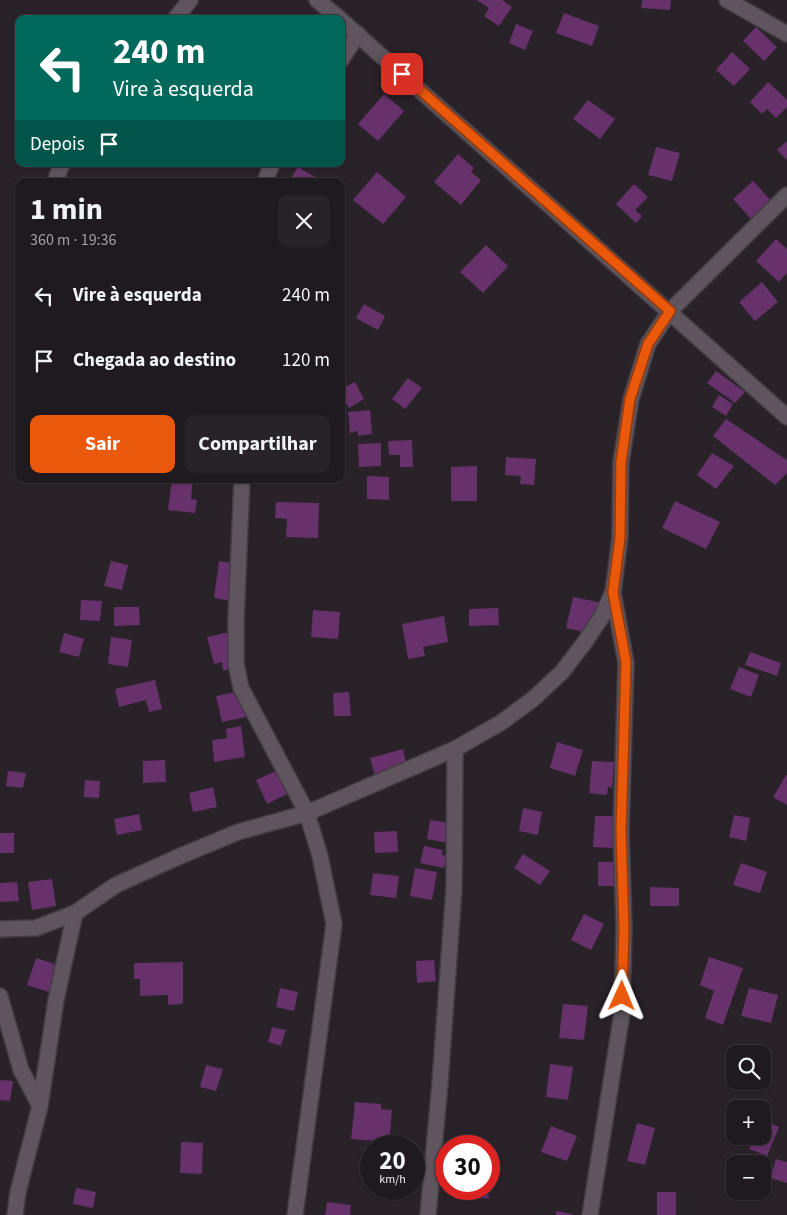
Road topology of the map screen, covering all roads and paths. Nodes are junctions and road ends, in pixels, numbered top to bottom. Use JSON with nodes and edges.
{"nodes":[{"id":1,"x":190,"y":0,"type":"edge"},
{"id":2,"x":317,"y":0,"type":"edge"},
{"id":3,"x":727,"y":0,"type":"edge"},
{"id":4,"x":337,"y":12,"type":"edge"},
{"id":5,"x":178,"y":15,"type":"edge"},
{"id":6,"x":345,"y":20,"type":"edge"},
{"id":7,"x":358,"y":34,"type":"junction"},
{"id":8,"x":787,"y":34,"type":"edge"},
{"id":9,"x":345,"y":54,"type":"edge"},
{"id":10,"x":787,"y":195,"type":"edge"},
{"id":11,"x":670,"y":311,"type":"junction"},
{"id":12,"x":787,"y":417,"type":"edge"},
{"id":13,"x":242,"y":483,"type":"edge"},
{"id":14,"x":613,"y":592,"type":"junction"},
{"id":15,"x":455,"y":749,"type":"junction"},
{"id":16,"x":307,"y":813,"type":"junction"},
{"id":17,"x":75,"y":913,"type":"junction"},
{"id":18,"x":0,"y":929,"type":"edge"},
{"id":19,"x":0,"y":996,"type":"edge"},
{"id":20,"x":40,"y":1106,"type":"junction"},
{"id":21,"x":15,"y":1215,"type":"edge"},
{"id":22,"x":295,"y":1215,"type":"edge"},
{"id":23,"x":428,"y":1215,"type":"edge"},
{"id":24,"x":590,"y":1215,"type":"edge"}],
"edges":[{"from":1,"to":5,"type":"street"},
{"from":2,"to":4,"type":"street"},
{"from":3,"to":8,"type":"street"},
{"from":6,"to":7,"type":"street"},
{"from":7,"to":9,"type":"street"},
{"from":7,"to":11,"type":"street"},
{"from":10,"to":11,"type":"street"},
{"from":11,"to":12,"type":"street"},
{"from":11,"to":14,"type":"street"},
{"from":13,"to":16,"type":"street"},
{"from":14,"to":15,"type":"street"},
{"from":14,"to":24,"type":"street"},
{"from":15,"to":16,"type":"street"},
{"from":15,"to":23,"type":"street"},
{"from":16,"to":17,"type":"street"},
{"from":16,"to":22,"type":"street"},
{"from":17,"to":18,"type":"street"},
{"from":17,"to":20,"type":"street"},
{"from":19,"to":20,"type":"street"},
{"from":20,"to":21,"type":"street"}]}
